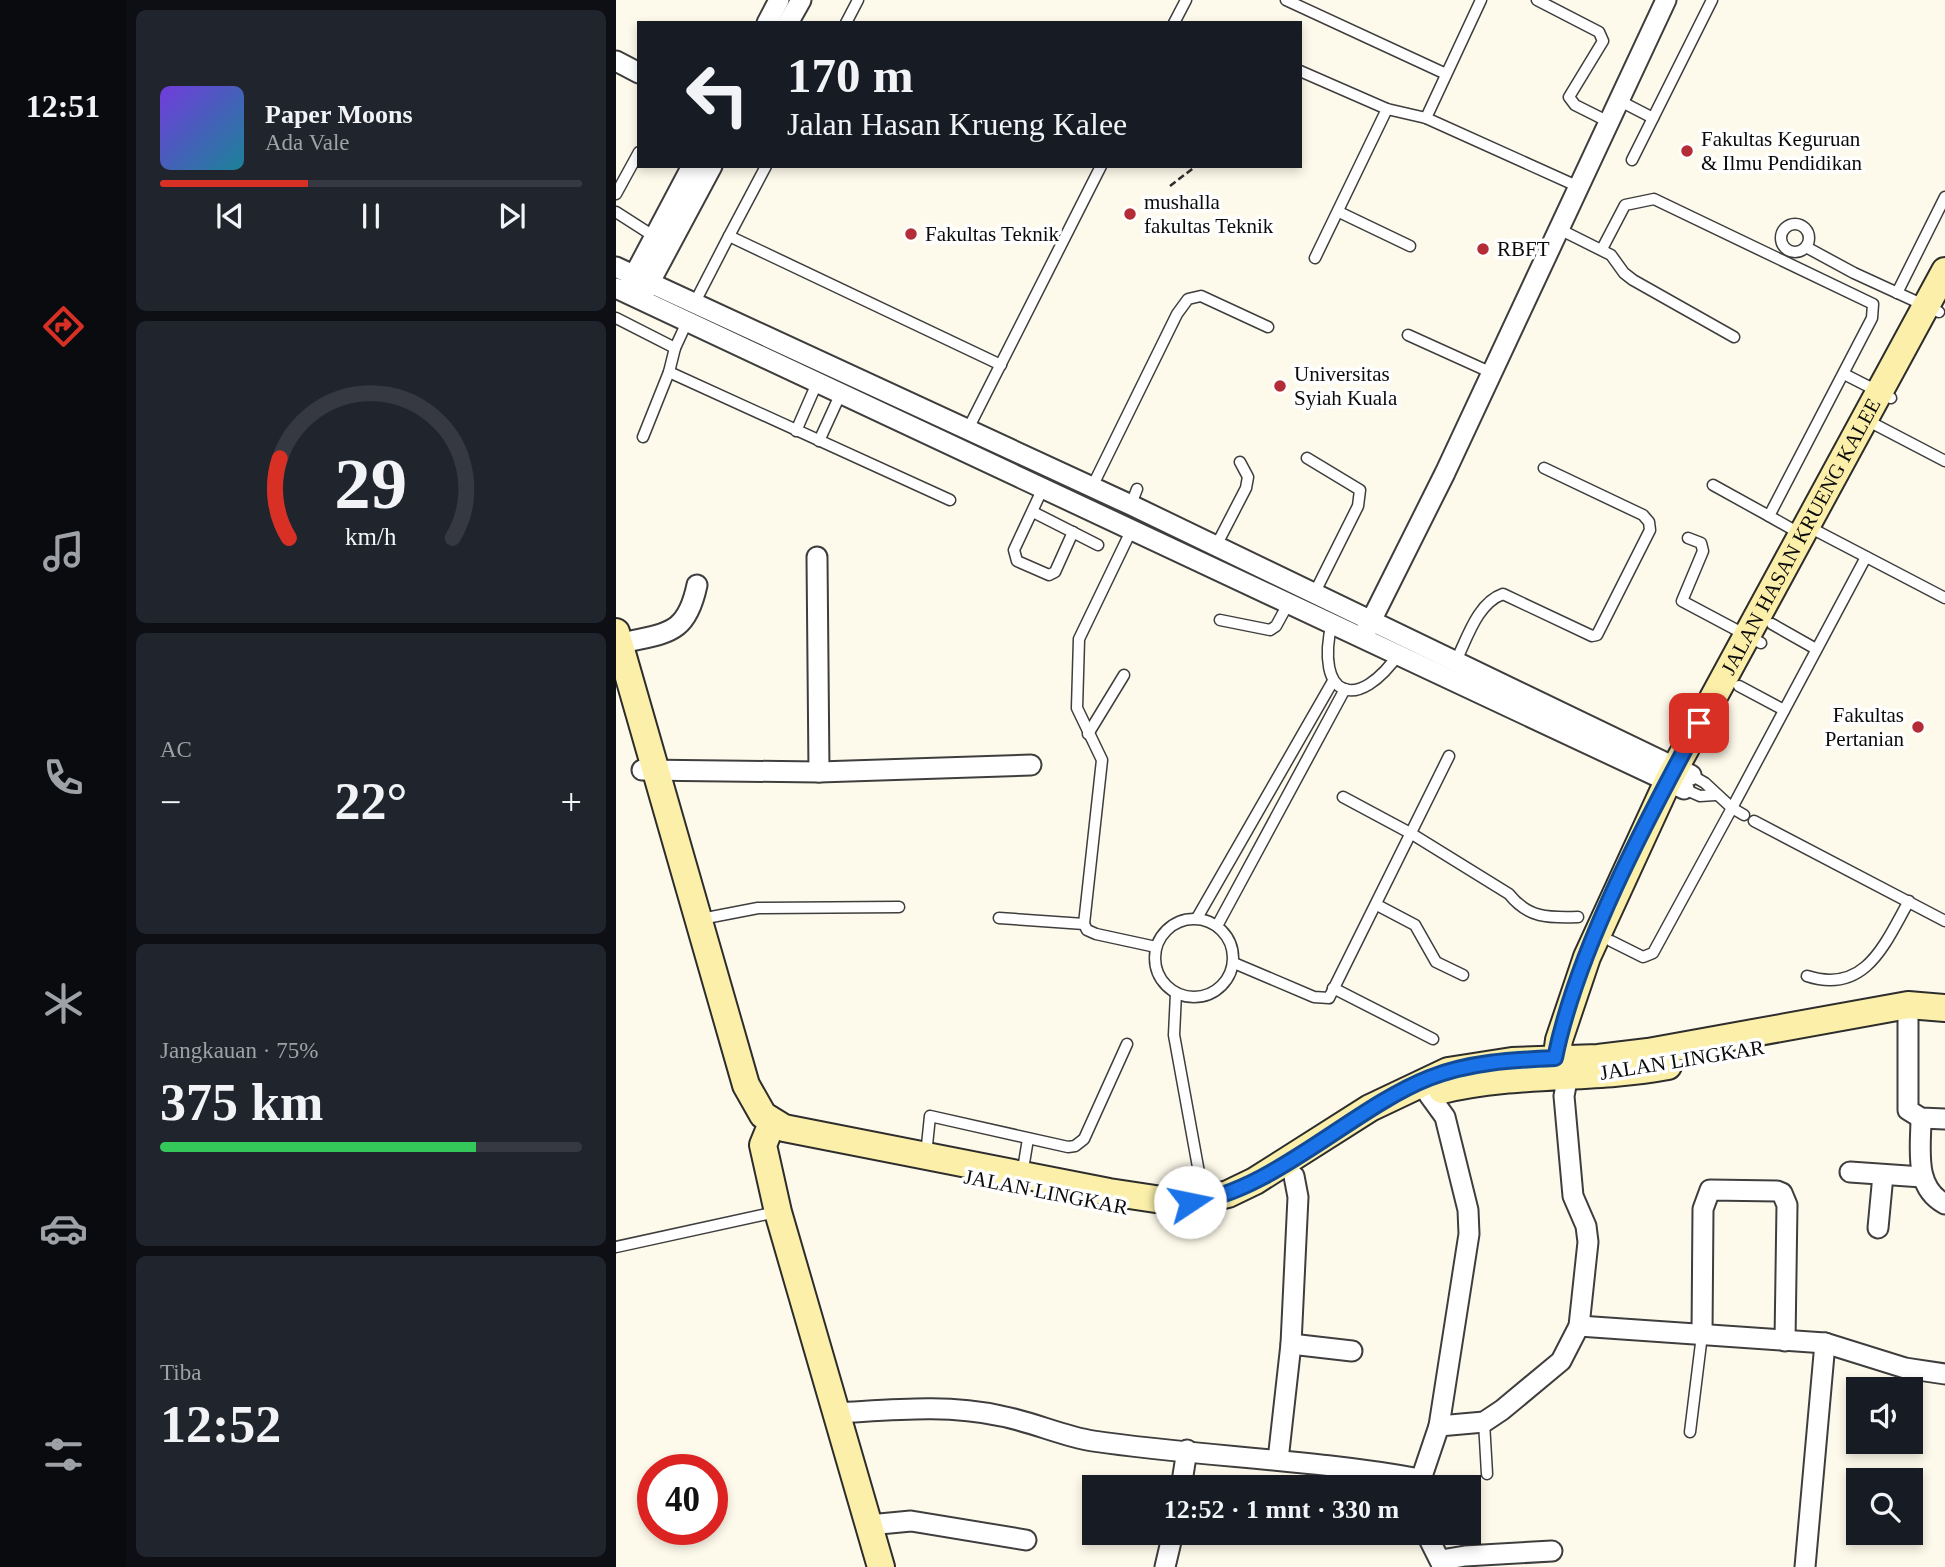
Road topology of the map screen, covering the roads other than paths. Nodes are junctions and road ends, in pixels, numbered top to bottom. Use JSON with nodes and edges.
{"nodes":[{"id":1,"x":779,"y":0,"type":"edge"},
{"id":2,"x":801,"y":0,"type":"edge"},
{"id":3,"x":858,"y":0,"type":"edge"},
{"id":4,"x":1186,"y":0,"type":"edge"},
{"id":5,"x":1286,"y":0,"type":"edge"},
{"id":6,"x":1480,"y":0,"type":"edge"},
{"id":7,"x":1537,"y":0,"type":"edge"},
{"id":8,"x":1666,"y":0,"type":"edge"},
{"id":9,"x":1712,"y":0,"type":"edge"},
{"id":10,"x":768,"y":21,"type":"edge"},
{"id":11,"x":790,"y":21,"type":"edge"},
{"id":12,"x":847,"y":21,"type":"edge"},
{"id":13,"x":1175,"y":21,"type":"edge"},
{"id":14,"x":616,"y":61,"type":"edge"},
{"id":15,"x":637,"y":72,"type":"edge"},
{"id":16,"x":1302,"y":72,"type":"edge"},
{"id":17,"x":1446,"y":74,"type":"junction"},
{"id":18,"x":1620,"y":100,"type":"junction"},
{"id":19,"x":1387,"y":109,"type":"junction"},
{"id":20,"x":1426,"y":118,"type":"junction"},
{"id":21,"x":1653,"y":118,"type":"junction"},
{"id":22,"x":1609,"y":122,"type":"junction"},
{"id":23,"x":637,"y":156,"type":"edge"},
{"id":24,"x":1632,"y":160,"type":"dead end"},
{"id":25,"x":691,"y":168,"type":"edge"},
{"id":26,"x":711,"y":168,"type":"edge"},
{"id":27,"x":765,"y":168,"type":"edge"},
{"id":28,"x":1100,"y":168,"type":"edge"},
{"id":29,"x":1579,"y":187,"type":"junction"},
{"id":30,"x":616,"y":194,"type":"edge"},
{"id":31,"x":1945,"y":197,"type":"edge"},
{"id":32,"x":616,"y":212,"type":"edge"},
{"id":33,"x":1339,"y":212,"type":"junction"},
{"id":34,"x":1559,"y":229,"type":"junction"},
{"id":35,"x":729,"y":236,"type":"junction"},
{"id":36,"x":655,"y":237,"type":"junction"},
{"id":37,"x":1410,"y":246,"type":"dead end"},
{"id":38,"x":1806,"y":247,"type":"dead end"},
{"id":39,"x":1602,"y":249,"type":"junction"},
{"id":40,"x":1315,"y":258,"type":"dead end"},
{"id":41,"x":616,"y":267,"type":"edge"},
{"id":42,"x":633,"y":288,"type":"edge"},
{"id":43,"x":1897,"y":293,"type":"junction"},
{"id":44,"x":1940,"y":294,"type":"edge"},
{"id":45,"x":691,"y":313,"type":"junction"},
{"id":46,"x":616,"y":318,"type":"edge"},
{"id":47,"x":1268,"y":327,"type":"dead end"},
{"id":48,"x":1408,"y":335,"type":"dead end"},
{"id":49,"x":1734,"y":337,"type":"dead end"},
{"id":50,"x":676,"y":348,"type":"junction"},
{"id":51,"x":825,"y":363,"type":"junction"},
{"id":52,"x":1001,"y":365,"type":"junction"},
{"id":53,"x":669,"y":372,"type":"junction"},
{"id":54,"x":1492,"y":373,"type":"junction"},
{"id":55,"x":849,"y":374,"type":"junction"},
{"id":56,"x":1844,"y":374,"type":"junction"},
{"id":57,"x":817,"y":383,"type":"junction"},
{"id":58,"x":841,"y":394,"type":"junction"},
{"id":59,"x":1886,"y":395,"type":"junction"},
{"id":60,"x":1876,"y":425,"type":"junction"},
{"id":61,"x":968,"y":429,"type":"junction"},
{"id":62,"x":796,"y":431,"type":"junction"},
{"id":63,"x":643,"y":437,"type":"dead end"},
{"id":64,"x":819,"y":442,"type":"junction"},
{"id":65,"x":958,"y":450,"type":"junction"},
{"id":66,"x":1307,"y":458,"type":"dead end"},
{"id":67,"x":1945,"y":461,"type":"edge"},
{"id":68,"x":1240,"y":462,"type":"dead end"},
{"id":69,"x":1544,"y":468,"type":"dead end"},
{"id":70,"x":1713,"y":485,"type":"dead end"},
{"id":71,"x":1092,"y":487,"type":"junction"},
{"id":72,"x":1042,"y":490,"type":"junction"},
{"id":73,"x":1134,"y":497,"type":"junction"},
{"id":74,"x":950,"y":500,"type":"dead end"},
{"id":75,"x":1032,"y":512,"type":"junction"},
{"id":76,"x":1769,"y":516,"type":"junction"},
{"id":77,"x":1127,"y":528,"type":"junction"},
{"id":78,"x":1810,"y":531,"type":"junction"},
{"id":79,"x":1073,"y":532,"type":"junction"},
{"id":80,"x":1688,"y":538,"type":"dead end"},
{"id":81,"x":1098,"y":545,"type":"dead end"},
{"id":82,"x":1215,"y":548,"type":"junction"},
{"id":83,"x":1866,"y":556,"type":"junction"},
{"id":84,"x":817,"y":557,"type":"dead end"},
{"id":85,"x":697,"y":584,"type":"dead end"},
{"id":86,"x":1314,"y":594,"type":"junction"},
{"id":87,"x":1945,"y":598,"type":"edge"},
{"id":88,"x":1288,"y":604,"type":"junction"},
{"id":89,"x":1338,"y":605,"type":"junction"},
{"id":90,"x":1220,"y":620,"type":"dead end"},
{"id":91,"x":1332,"y":625,"type":"junction"},
{"id":92,"x":1367,"y":630,"type":"junction"},
{"id":93,"x":1760,"y":634,"type":"junction"},
{"id":94,"x":618,"y":638,"type":"edge"},
{"id":95,"x":1404,"y":647,"type":"junction"},
{"id":96,"x":1816,"y":649,"type":"junction"},
{"id":97,"x":1455,"y":663,"type":"junction"},
{"id":98,"x":1124,"y":675,"type":"dead end"},
{"id":99,"x":616,"y":678,"type":"edge"},
{"id":100,"x":1334,"y":681,"type":"junction"},
{"id":101,"x":1739,"y":686,"type":"junction"},
{"id":102,"x":1345,"y":689,"type":"junction"},
{"id":103,"x":1784,"y":710,"type":"junction"},
{"id":104,"x":1088,"y":734,"type":"junction"},
{"id":105,"x":1448,"y":756,"type":"dead end"},
{"id":106,"x":1031,"y":765,"type":"dead end"},
{"id":107,"x":648,"y":769,"type":"junction"},
{"id":108,"x":819,"y":772,"type":"junction"},
{"id":109,"x":1680,"y":778,"type":"junction"},
{"id":110,"x":1343,"y":797,"type":"dead end"},
{"id":111,"x":1732,"y":808,"type":"junction"},
{"id":112,"x":1744,"y":816,"type":"dead end"},
{"id":113,"x":1754,"y":821,"type":"dead end"},
{"id":114,"x":1412,"y":834,"type":"junction"},
{"id":115,"x":1909,"y":901,"type":"junction"},
{"id":116,"x":1377,"y":905,"type":"junction"},
{"id":117,"x":899,"y":907,"type":"dead end"},
{"id":118,"x":1578,"y":917,"type":"dead end"},
{"id":119,"x":999,"y":918,"type":"dead end"},
{"id":120,"x":1197,"y":918,"type":"junction"},
{"id":121,"x":697,"y":920,"type":"junction"},
{"id":122,"x":1945,"y":921,"type":"edge"},
{"id":123,"x":1084,"y":924,"type":"junction"},
{"id":124,"x":1217,"y":926,"type":"junction"},
{"id":125,"x":1611,"y":941,"type":"junction"},
{"id":126,"x":1156,"y":947,"type":"junction"},
{"id":127,"x":1234,"y":963,"type":"junction"},
{"id":128,"x":1462,"y":975,"type":"dead end"},
{"id":129,"x":1807,"y":976,"type":"dead end"},
{"id":130,"x":1333,"y":988,"type":"junction"},
{"id":131,"x":1176,"y":993,"type":"junction"},
{"id":132,"x":1945,"y":1008,"type":"edge"},
{"id":133,"x":1908,"y":1020,"type":"junction"},
{"id":134,"x":1945,"y":1024,"type":"edge"},
{"id":135,"x":1433,"y":1039,"type":"dead end"},
{"id":136,"x":1127,"y":1044,"type":"dead end"},
{"id":137,"x":1562,"y":1072,"type":"junction"},
{"id":138,"x":1429,"y":1095,"type":"junction"},
{"id":139,"x":1921,"y":1118,"type":"junction"},
{"id":140,"x":1945,"y":1119,"type":"edge"},
{"id":141,"x":769,"y":1128,"type":"junction"},
{"id":142,"x":1028,"y":1139,"type":"junction"},
{"id":143,"x":925,"y":1161,"type":"junction"},
{"id":144,"x":1850,"y":1172,"type":"dead end"},
{"id":145,"x":1022,"y":1175,"type":"junction"},
{"id":146,"x":1882,"y":1175,"type":"junction"},
{"id":147,"x":1294,"y":1176,"type":"junction"},
{"id":148,"x":1922,"y":1177,"type":"junction"},
{"id":149,"x":1204,"y":1200,"type":"junction"},
{"id":150,"x":1945,"y":1204,"type":"edge"},
{"id":151,"x":778,"y":1212,"type":"junction"},
{"id":152,"x":1878,"y":1228,"type":"dead end"},
{"id":153,"x":616,"y":1247,"type":"edge"},
{"id":154,"x":1579,"y":1326,"type":"junction"},
{"id":155,"x":1702,"y":1335,"type":"junction"},
{"id":156,"x":1785,"y":1341,"type":"junction"},
{"id":157,"x":1825,"y":1343,"type":"junction"},
{"id":158,"x":1291,"y":1345,"type":"junction"},
{"id":159,"x":1352,"y":1351,"type":"dead end"},
{"id":160,"x":1945,"y":1374,"type":"edge"},
{"id":161,"x":838,"y":1413,"type":"junction"},
{"id":162,"x":1484,"y":1422,"type":"junction"},
{"id":163,"x":1439,"y":1426,"type":"junction"},
{"id":164,"x":1690,"y":1432,"type":"dead end"},
{"id":165,"x":1187,"y":1450,"type":"junction"},
{"id":166,"x":1278,"y":1460,"type":"junction"},
{"id":167,"x":1487,"y":1474,"type":"dead end"},
{"id":168,"x":1183,"y":1475,"type":"edge"},
{"id":169,"x":1386,"y":1475,"type":"edge"},
{"id":170,"x":1422,"y":1475,"type":"edge"},
{"id":171,"x":869,"y":1525,"type":"junction"},
{"id":172,"x":1026,"y":1539,"type":"dead end"},
{"id":173,"x":1170,"y":1545,"type":"edge"},
{"id":174,"x":1432,"y":1545,"type":"edge"},
{"id":175,"x":1552,"y":1551,"type":"dead end"},
{"id":176,"x":1442,"y":1564,"type":"edge"},
{"id":177,"x":881,"y":1567,"type":"edge"},
{"id":178,"x":1165,"y":1567,"type":"edge"},
{"id":179,"x":1805,"y":1567,"type":"edge"}],
"edges":[{"from":1,"to":10,"type":"street"},
{"from":2,"to":11,"type":"street"},
{"from":3,"to":12,"type":"lane"},
{"from":4,"to":13,"type":"lane"},
{"from":5,"to":17,"type":"lane"},
{"from":6,"to":17,"type":"lane"},
{"from":7,"to":22,"type":"lane"},
{"from":8,"to":18,"type":"street"},
{"from":9,"to":21,"type":"lane"},
{"from":14,"to":15,"type":"street"},
{"from":16,"to":19,"type":"lane"},
{"from":17,"to":20,"type":"lane"},
{"from":18,"to":21,"type":"lane"},
{"from":18,"to":22,"type":"street"},
{"from":19,"to":20,"type":"lane"},
{"from":19,"to":33,"type":"lane"},
{"from":20,"to":29,"type":"lane"},
{"from":21,"to":24,"type":"lane"},
{"from":22,"to":29,"type":"street"},
{"from":23,"to":30,"type":"lane"},
{"from":25,"to":36,"type":"street"},
{"from":26,"to":42,"type":"street"},
{"from":27,"to":35,"type":"lane"},
{"from":28,"to":52,"type":"lane"},
{"from":29,"to":34,"type":"street"},
{"from":31,"to":43,"type":"lane"},
{"from":32,"to":36,"type":"lane"},
{"from":33,"to":37,"type":"lane"},
{"from":33,"to":40,"type":"lane"},
{"from":34,"to":39,"type":"lane"},
{"from":34,"to":54,"type":"street"},
{"from":35,"to":45,"type":"lane"},
{"from":35,"to":52,"type":"lane"},
{"from":36,"to":42,"type":"street"},
{"from":38,"to":43,"type":"lane"},
{"from":39,"to":49,"type":"lane"},
{"from":39,"to":56,"type":"lane"},
{"from":41,"to":42,"type":"street"},
{"from":42,"to":45,"type":"street"},
{"from":43,"to":44,"type":"lane"},
{"from":44,"to":59,"type":"street","name":"JALAN HASAN KRUENG KALEE"},
{"from":45,"to":50,"type":"lane"},
{"from":45,"to":51,"type":"street"},
{"from":45,"to":57,"type":"street"},
{"from":46,"to":50,"type":"lane"},
{"from":47,"to":71,"type":"lane"},
{"from":48,"to":54,"type":"lane"},
{"from":50,"to":53,"type":"lane"},
{"from":51,"to":55,"type":"street"},
{"from":51,"to":57,"type":"street"},
{"from":52,"to":61,"type":"lane"},
{"from":53,"to":62,"type":"lane"},
{"from":53,"to":63,"type":"lane"},
{"from":54,"to":92,"type":"street"},
{"from":55,"to":58,"type":"street"},
{"from":55,"to":61,"type":"street"},
{"from":56,"to":59,"type":"lane"},
{"from":56,"to":76,"type":"lane"},
{"from":57,"to":58,"type":"street"},
{"from":57,"to":62,"type":"lane"},
{"from":58,"to":64,"type":"lane"},
{"from":58,"to":65,"type":"street"},
{"from":59,"to":60,"type":"street","name":"JALAN HASAN KRUENG KALEE"},
{"from":59,"to":78,"type":"street","name":"JALAN HASAN KRUENG KALEE"},
{"from":60,"to":67,"type":"lane"},
{"from":60,"to":78,"type":"street","name":"JALAN HASAN KRUENG KALEE"},
{"from":61,"to":65,"type":"street"},
{"from":61,"to":71,"type":"street"},
{"from":62,"to":64,"type":"lane"},
{"from":64,"to":74,"type":"lane"},
{"from":65,"to":72,"type":"street"},
{"from":66,"to":86,"type":"lane"},
{"from":68,"to":82,"type":"lane"},
{"from":69,"to":97,"type":"lane"},
{"from":70,"to":76,"type":"lane"},
{"from":71,"to":73,"type":"street"},
{"from":72,"to":75,"type":"lane"},
{"from":72,"to":77,"type":"street"},
{"from":73,"to":77,"type":"lane"},
{"from":73,"to":82,"type":"street"},
{"from":75,"to":79,"type":"lane"},
{"from":75,"to":79,"type":"lane"},
{"from":76,"to":78,"type":"lane"},
{"from":77,"to":88,"type":"street"},
{"from":77,"to":104,"type":"lane"},
{"from":78,"to":83,"type":"lane"},
{"from":78,"to":93,"type":"street","name":"JALAN HASAN KRUENG KALEE"},
{"from":79,"to":81,"type":"lane"},
{"from":80,"to":93,"type":"lane"},
{"from":82,"to":86,"type":"street"},
{"from":83,"to":87,"type":"lane"},
{"from":83,"to":96,"type":"lane"},
{"from":84,"to":108,"type":"street"},
{"from":85,"to":94,"type":"street"},
{"from":86,"to":89,"type":"street"},
{"from":88,"to":90,"type":"lane"},
{"from":88,"to":91,"type":"street"},
{"from":89,"to":91,"type":"lane"},
{"from":89,"to":92,"type":"street"},
{"from":91,"to":92,"type":"street"},
{"from":91,"to":100,"type":"lane"},
{"from":92,"to":95,"type":"street"},
{"from":93,"to":96,"type":"lane"},
{"from":93,"to":101,"type":"street","name":"JALAN HASAN KRUENG KALEE"},
{"from":93,"to":109,"type":"street","name":"JALAN HASAN KRUENG KALEE"},
{"from":94,"to":107,"type":"street"},
{"from":95,"to":97,"type":"street"},
{"from":95,"to":102,"type":"lane"},
{"from":95,"to":109,"type":"street"},
{"from":96,"to":103,"type":"lane"},
{"from":97,"to":109,"type":"street"},
{"from":98,"to":104,"type":"lane"},
{"from":99,"to":107,"type":"street"},
{"from":100,"to":102,"type":"lane"},
{"from":100,"to":120,"type":"lane"},
{"from":101,"to":103,"type":"lane"},
{"from":101,"to":109,"type":"street","name":"JALAN HASAN KRUENG KALEE"},
{"from":102,"to":124,"type":"lane"},
{"from":103,"to":111,"type":"lane"},
{"from":104,"to":123,"type":"lane"},
{"from":105,"to":114,"type":"lane"},
{"from":106,"to":108,"type":"street"},
{"from":107,"to":108,"type":"street"},
{"from":107,"to":121,"type":"street"},
{"from":107,"to":141,"type":"street"},
{"from":109,"to":111,"type":"lane"},
{"from":109,"to":125,"type":"street","name":"JALAN HASAN KRUENG KALEE"},
{"from":109,"to":137,"type":"street","name":"JALAN HASAN KRUENG KALEE"},
{"from":110,"to":114,"type":"lane"},
{"from":111,"to":112,"type":"lane"},
{"from":111,"to":125,"type":"lane"},
{"from":113,"to":115,"type":"lane"},
{"from":114,"to":116,"type":"lane"},
{"from":114,"to":118,"type":"lane"},
{"from":115,"to":122,"type":"lane"},
{"from":115,"to":129,"type":"lane"},
{"from":116,"to":128,"type":"lane"},
{"from":116,"to":130,"type":"lane"},
{"from":117,"to":121,"type":"lane"},
{"from":119,"to":123,"type":"lane"},
{"from":120,"to":124,"type":"lane"},
{"from":120,"to":126,"type":"lane"},
{"from":121,"to":141,"type":"street"},
{"from":123,"to":126,"type":"lane"},
{"from":124,"to":127,"type":"lane"},
{"from":125,"to":137,"type":"street","name":"JALAN HASAN KRUENG KALEE"},
{"from":126,"to":131,"type":"lane"},
{"from":127,"to":130,"type":"lane"},
{"from":127,"to":131,"type":"lane"},
{"from":130,"to":135,"type":"lane"},
{"from":131,"to":149,"type":"lane"},
{"from":132,"to":137,"type":"street"},
{"from":133,"to":134,"type":"street","name":"JALAN LINGKAR"},
{"from":133,"to":137,"type":"street","name":"JALAN LINGKAR"},
{"from":133,"to":139,"type":"street"},
{"from":136,"to":142,"type":"lane"},
{"from":137,"to":138,"type":"street","name":"JALAN LINGKAR"},
{"from":137,"to":149,"type":"street"},
{"from":137,"to":154,"type":"street"},
{"from":138,"to":147,"type":"street","name":"JALAN LINGKAR"},
{"from":138,"to":163,"type":"street"},
{"from":139,"to":140,"type":"street"},
{"from":139,"to":148,"type":"street"},
{"from":141,"to":143,"type":"street","name":"JALAN LINGKAR"},
{"from":141,"to":151,"type":"street"},
{"from":142,"to":143,"type":"lane"},
{"from":142,"to":145,"type":"lane"},
{"from":143,"to":145,"type":"street"},
{"from":143,"to":147,"type":"street","name":"JALAN LINGKAR"},
{"from":144,"to":146,"type":"street"},
{"from":145,"to":149,"type":"street"},
{"from":146,"to":148,"type":"street"},
{"from":146,"to":152,"type":"street"},
{"from":147,"to":158,"type":"street"},
{"from":148,"to":150,"type":"street"},
{"from":151,"to":153,"type":"lane"},
{"from":151,"to":161,"type":"street"},
{"from":154,"to":155,"type":"street"},
{"from":154,"to":162,"type":"street"},
{"from":155,"to":156,"type":"street"},
{"from":155,"to":156,"type":"street"},
{"from":155,"to":164,"type":"lane"},
{"from":156,"to":157,"type":"street"},
{"from":157,"to":160,"type":"street"},
{"from":157,"to":179,"type":"street"},
{"from":158,"to":159,"type":"street"},
{"from":158,"to":166,"type":"street"},
{"from":161,"to":165,"type":"street"},
{"from":161,"to":171,"type":"street"},
{"from":162,"to":163,"type":"street"},
{"from":162,"to":167,"type":"lane"},
{"from":163,"to":170,"type":"street"},
{"from":165,"to":166,"type":"street"},
{"from":165,"to":168,"type":"street"},
{"from":166,"to":169,"type":"street"},
{"from":171,"to":172,"type":"street"},
{"from":171,"to":177,"type":"street"},
{"from":173,"to":178,"type":"street"},
{"from":174,"to":176,"type":"street"},
{"from":175,"to":176,"type":"street"}]}
